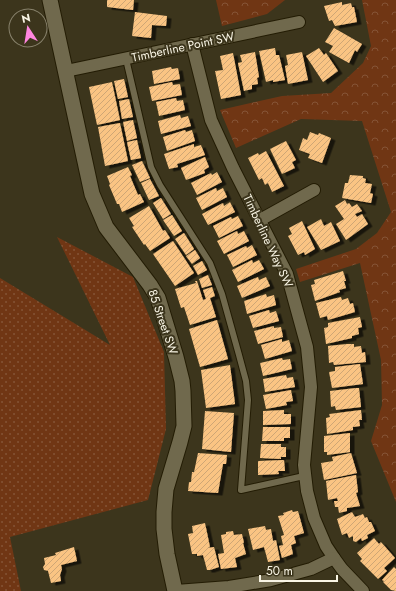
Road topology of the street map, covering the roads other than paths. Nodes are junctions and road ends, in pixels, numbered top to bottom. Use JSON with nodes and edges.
{"nodes":[{"id":1,"x":50,"y":0,"type":"edge"},
{"id":2,"x":299,"y":22,"type":"dead end"},
{"id":3,"x":192,"y":44,"type":"junction"},
{"id":4,"x":126,"y":59,"type":"junction"},
{"id":5,"x":66,"y":71,"type":"junction"},
{"id":6,"x":314,"y":190,"type":"dead end"},
{"id":7,"x":260,"y":220,"type":"junction"},
{"id":8,"x":304,"y":476,"type":"junction"},
{"id":9,"x":334,"y":558,"type":"junction"},
{"id":10,"x":175,"y":591,"type":"edge"},
{"id":11,"x":363,"y":591,"type":"edge"}],
"edges":[{"from":1,"to":5,"type":"street","name":"85 Street SW"},
{"from":2,"to":3,"type":"street","name":"Timberline Point SW"},
{"from":3,"to":4,"type":"street","name":"Timberline Point SW"},
{"from":3,"to":7,"type":"street","name":"Timberline Way SW"},
{"from":4,"to":5,"type":"street","name":"Timberline Point SW"},
{"from":4,"to":8,"type":"lane"},
{"from":5,"to":10,"type":"street","name":"85 Street SW"},
{"from":6,"to":7,"type":"street"},
{"from":7,"to":8,"type":"street","name":"Timberline Way SW"},
{"from":8,"to":9,"type":"street","name":"Timberline Way SW"},
{"from":9,"to":10,"type":"street"},
{"from":9,"to":11,"type":"street","name":"Timberline Way SW"}]}
